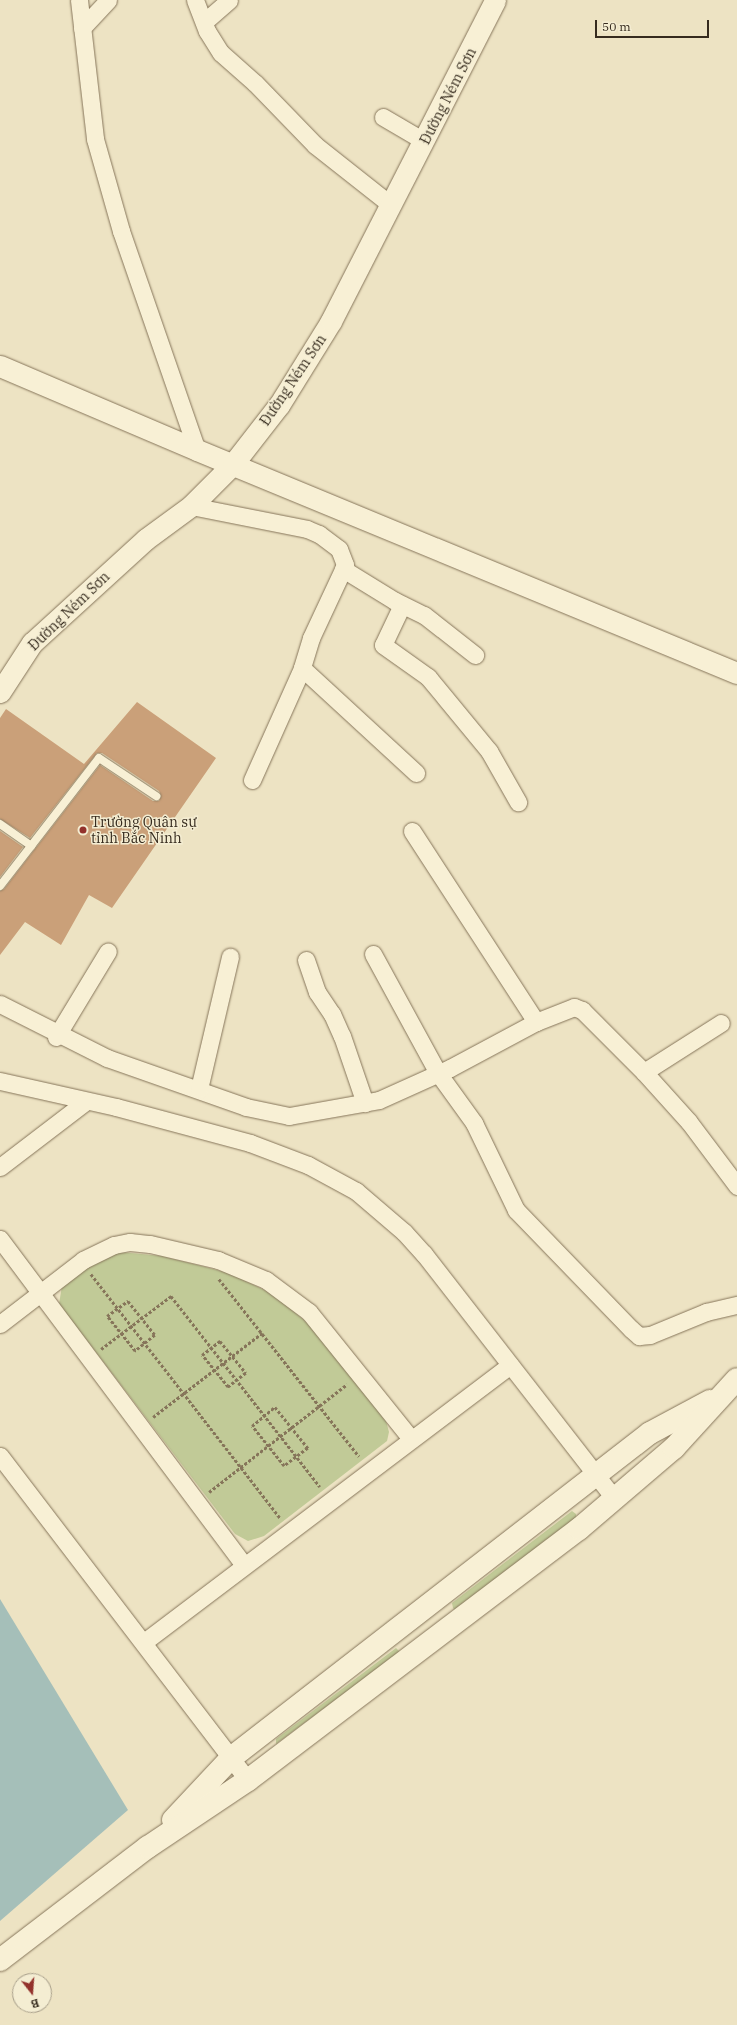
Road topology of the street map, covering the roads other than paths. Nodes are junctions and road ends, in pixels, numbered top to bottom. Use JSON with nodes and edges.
{"nodes":[{"id":1,"x":79,"y":0,"type":"edge"},
{"id":2,"x":108,"y":0,"type":"edge"},
{"id":3,"x":195,"y":0,"type":"edge"},
{"id":4,"x":229,"y":0,"type":"edge"},
{"id":5,"x":495,"y":0,"type":"edge"},
{"id":6,"x":204,"y":22,"type":"junction"},
{"id":7,"x":82,"y":28,"type":"junction"},
{"id":8,"x":383,"y":116,"type":"dead end"},
{"id":9,"x":424,"y":141,"type":"junction"},
{"id":10,"x":391,"y":205,"type":"junction"},
{"id":11,"x":0,"y":366,"type":"edge"},
{"id":12,"x":197,"y":450,"type":"junction"},
{"id":13,"x":233,"y":464,"type":"junction"},
{"id":14,"x":191,"y":506,"type":"junction"},
{"id":15,"x":343,"y":570,"type":"junction"},
{"id":16,"x":402,"y":605,"type":"junction"},
{"id":17,"x":475,"y":655,"type":"dead end"},
{"id":18,"x":302,"y":668,"type":"junction"},
{"id":19,"x":737,"y":672,"type":"edge"},
{"id":20,"x":0,"y":692,"type":"edge"},
{"id":21,"x":416,"y":774,"type":"dead end"},
{"id":22,"x":252,"y":780,"type":"dead end"},
{"id":23,"x":156,"y":796,"type":"dead end"},
{"id":24,"x":518,"y":802,"type":"dead end"},
{"id":25,"x":0,"y":824,"type":"edge"},
{"id":26,"x":412,"y":831,"type":"dead end"},
{"id":27,"x":31,"y":846,"type":"junction"},
{"id":28,"x":0,"y":886,"type":"edge"},
{"id":29,"x":108,"y":951,"type":"dead end"},
{"id":30,"x":373,"y":954,"type":"dead end"},
{"id":31,"x":230,"y":957,"type":"dead end"},
{"id":32,"x":306,"y":960,"type":"dead end"},
{"id":33,"x":0,"y":1004,"type":"edge"},
{"id":34,"x":536,"y":1022,"type":"junction"},
{"id":35,"x":720,"y":1023,"type":"dead end"},
{"id":36,"x":56,"y":1037,"type":"dead end"},
{"id":37,"x":438,"y":1072,"type":"junction"},
{"id":38,"x":644,"y":1072,"type":"junction"},
{"id":39,"x":0,"y":1081,"type":"edge"},
{"id":40,"x":199,"y":1089,"type":"junction"},
{"id":41,"x":85,"y":1102,"type":"junction"},
{"id":42,"x":365,"y":1103,"type":"junction"},
{"id":43,"x":0,"y":1167,"type":"edge"},
{"id":44,"x":737,"y":1186,"type":"edge"},
{"id":45,"x":0,"y":1239,"type":"edge"},
{"id":46,"x":41,"y":1292,"type":"junction"},
{"id":47,"x":737,"y":1305,"type":"edge"},
{"id":48,"x":0,"y":1324,"type":"edge"},
{"id":49,"x":510,"y":1365,"type":"junction"},
{"id":50,"x":731,"y":1386,"type":"edge"},
{"id":51,"x":411,"y":1439,"type":"junction"},
{"id":52,"x":0,"y":1456,"type":"edge"},
{"id":53,"x":596,"y":1476,"type":"junction"},
{"id":54,"x":615,"y":1499,"type":"junction"},
{"id":55,"x":244,"y":1565,"type":"junction"},
{"id":56,"x":411,"y":1618,"type":"junction"},
{"id":57,"x":144,"y":1642,"type":"junction"},
{"id":58,"x":430,"y":1642,"type":"junction"},
{"id":59,"x":231,"y":1758,"type":"junction"},
{"id":60,"x":248,"y":1780,"type":"junction"},
{"id":61,"x":148,"y":1847,"type":"junction"},
{"id":62,"x":0,"y":1960,"type":"edge"}],
"edges":[{"from":1,"to":7,"type":"street"},
{"from":2,"to":7,"type":"street"},
{"from":3,"to":6,"type":"street"},
{"from":4,"to":6,"type":"street"},
{"from":5,"to":9,"type":"street","name":"Đường Ném Sơn"},
{"from":6,"to":10,"type":"street"},
{"from":7,"to":12,"type":"street"},
{"from":8,"to":9,"type":"street"},
{"from":9,"to":10,"type":"street","name":"Đường Ném Sơn"},
{"from":10,"to":13,"type":"street","name":"Đường Ném Sơn"},
{"from":11,"to":12,"type":"street"},
{"from":12,"to":13,"type":"street"},
{"from":13,"to":14,"type":"street","name":"Đường Ném Sơn"},
{"from":13,"to":19,"type":"street"},
{"from":14,"to":15,"type":"street"},
{"from":14,"to":20,"type":"street","name":"Đường Ném Sơn"},
{"from":15,"to":16,"type":"street"},
{"from":15,"to":18,"type":"street"},
{"from":16,"to":17,"type":"street"},
{"from":16,"to":24,"type":"street"},
{"from":18,"to":21,"type":"street"},
{"from":18,"to":22,"type":"street"},
{"from":23,"to":27,"type":"lane"},
{"from":25,"to":27,"type":"lane"},
{"from":26,"to":34,"type":"street"},
{"from":27,"to":28,"type":"lane"},
{"from":29,"to":36,"type":"street"},
{"from":30,"to":37,"type":"street"},
{"from":31,"to":40,"type":"street"},
{"from":32,"to":42,"type":"street"},
{"from":33,"to":40,"type":"street"},
{"from":34,"to":37,"type":"street"},
{"from":34,"to":38,"type":"street"},
{"from":35,"to":38,"type":"street"},
{"from":37,"to":42,"type":"street"},
{"from":37,"to":47,"type":"street"},
{"from":38,"to":44,"type":"street"},
{"from":39,"to":41,"type":"street"},
{"from":40,"to":42,"type":"street"},
{"from":41,"to":43,"type":"street"},
{"from":41,"to":49,"type":"street"},
{"from":45,"to":46,"type":"street"},
{"from":46,"to":48,"type":"street"},
{"from":46,"to":51,"type":"street"},
{"from":46,"to":55,"type":"street"},
{"from":49,"to":51,"type":"street"},
{"from":49,"to":53,"type":"street"},
{"from":50,"to":53,"type":"main road"},
{"from":50,"to":54,"type":"main road"},
{"from":51,"to":55,"type":"street"},
{"from":52,"to":57,"type":"street"},
{"from":53,"to":54,"type":"street"},
{"from":53,"to":56,"type":"main road"},
{"from":54,"to":58,"type":"main road"},
{"from":55,"to":57,"type":"street"},
{"from":56,"to":58,"type":"main road"},
{"from":56,"to":59,"type":"main road"},
{"from":57,"to":59,"type":"street"},
{"from":58,"to":60,"type":"main road"},
{"from":59,"to":60,"type":"street"},
{"from":59,"to":61,"type":"main road"},
{"from":60,"to":61,"type":"main road"},
{"from":61,"to":62,"type":"main road"}]}
